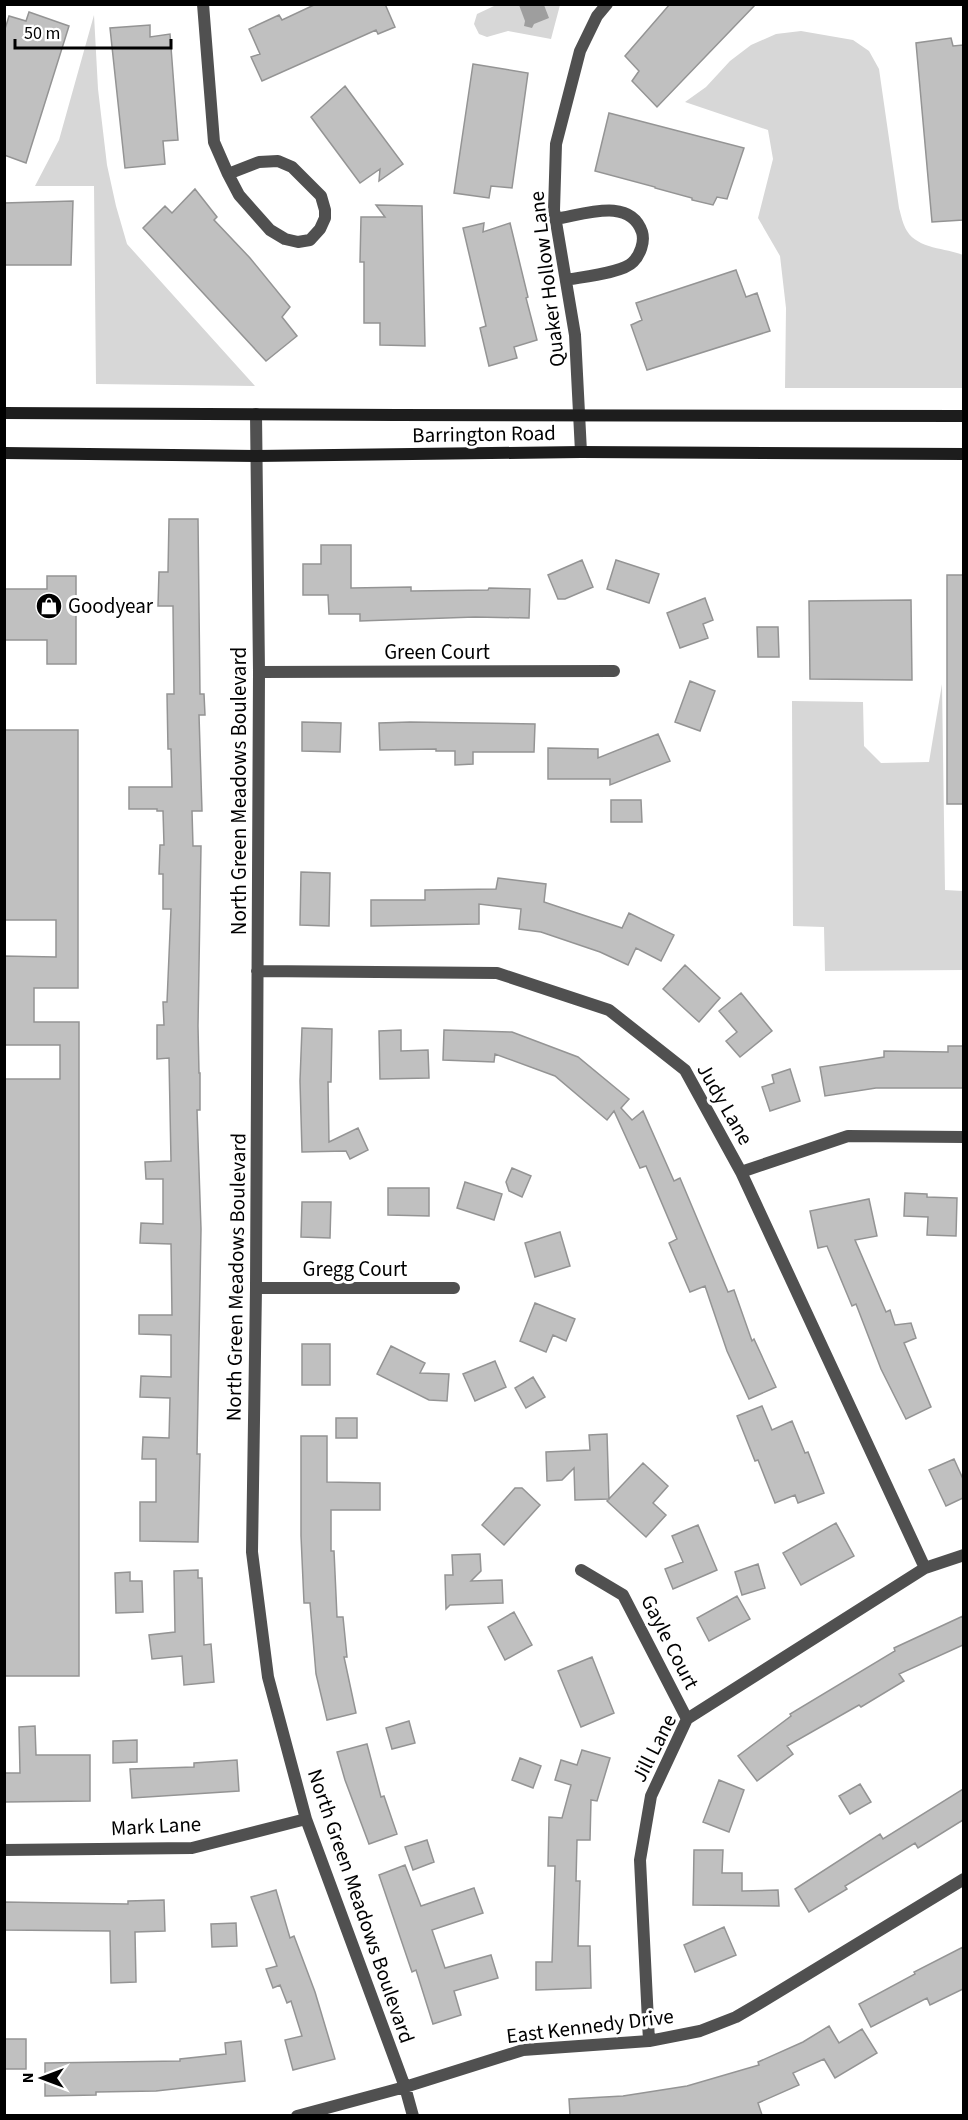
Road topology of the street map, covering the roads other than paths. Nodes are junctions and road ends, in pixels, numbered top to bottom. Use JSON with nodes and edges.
{"nodes":[{"id":1,"x":203,"y":4,"type":"edge"},
{"id":2,"x":607,"y":4,"type":"edge"},
{"id":3,"x":228,"y":174,"type":"junction"},
{"id":4,"x":555,"y":219,"type":"junction"},
{"id":5,"x":566,"y":280,"type":"junction"},
{"id":6,"x":4,"y":413,"type":"edge"},
{"id":7,"x":256,"y":414,"type":"junction"},
{"id":8,"x":580,"y":416,"type":"junction"},
{"id":9,"x":963,"y":416,"type":"edge"},
{"id":10,"x":581,"y":452,"type":"junction"},
{"id":11,"x":4,"y":453,"type":"edge"},
{"id":12,"x":963,"y":454,"type":"edge"},
{"id":13,"x":256,"y":456,"type":"junction"},
{"id":14,"x":614,"y":670,"type":"dead end"},
{"id":15,"x":259,"y":672,"type":"junction"},
{"id":16,"x":257,"y":971,"type":"junction"},
{"id":17,"x":963,"y":1137,"type":"edge"},
{"id":18,"x":741,"y":1172,"type":"junction"},
{"id":19,"x":256,"y":1288,"type":"junction"},
{"id":20,"x":454,"y":1288,"type":"dead end"},
{"id":21,"x":963,"y":1555,"type":"edge"},
{"id":22,"x":925,"y":1568,"type":"junction"},
{"id":23,"x":581,"y":1570,"type":"dead end"},
{"id":24,"x":687,"y":1719,"type":"junction"},
{"id":25,"x":306,"y":1819,"type":"junction"},
{"id":26,"x":4,"y":1850,"type":"edge"},
{"id":27,"x":963,"y":1879,"type":"edge"},
{"id":28,"x":649,"y":2041,"type":"junction"},
{"id":29,"x":405,"y":2087,"type":"junction"},
{"id":30,"x":297,"y":2115,"type":"edge"},
{"id":31,"x":413,"y":2115,"type":"edge"}],
"edges":[{"from":1,"to":3,"type":"street"},
{"from":2,"to":4,"type":"street","name":"Quaker Hollow Lane"},
{"from":3,"to":3,"type":"street"},
{"from":4,"to":5,"type":"street","name":"Quaker Hollow Lane"},
{"from":4,"to":5,"type":"street"},
{"from":5,"to":8,"type":"street","name":"Quaker Hollow Lane"},
{"from":6,"to":7,"type":"main road","name":"Barrington Road"},
{"from":7,"to":8,"type":"main road","name":"Barrington Road"},
{"from":7,"to":13,"type":"street","name":"North Green Meadows Boulevard"},
{"from":8,"to":9,"type":"main road","name":"Barrington Road"},
{"from":8,"to":10,"type":"street","name":"Quaker Hollow Lane"},
{"from":10,"to":12,"type":"main road","name":"Barrington Road"},
{"from":10,"to":13,"type":"main road","name":"Barrington Road"},
{"from":11,"to":13,"type":"main road","name":"Barrington Road"},
{"from":13,"to":15,"type":"street","name":"North Green Meadows Boulevard"},
{"from":14,"to":15,"type":"street","name":"Green Court"},
{"from":15,"to":16,"type":"street","name":"North Green Meadows Boulevard"},
{"from":16,"to":18,"type":"street","name":"Judy Lane"},
{"from":16,"to":19,"type":"street","name":"North Green Meadows Boulevard"},
{"from":17,"to":18,"type":"street"},
{"from":18,"to":22,"type":"street","name":"Judy Lane"},
{"from":19,"to":20,"type":"street","name":"Gregg Court"},
{"from":19,"to":25,"type":"street","name":"North Green Meadows Boulevard"},
{"from":21,"to":22,"type":"street","name":"Jill Lane"},
{"from":22,"to":24,"type":"street","name":"Jill Lane"},
{"from":23,"to":24,"type":"street","name":"Gayle Court"},
{"from":24,"to":28,"type":"street","name":"Jill Lane"},
{"from":25,"to":26,"type":"street","name":"Mark Lane"},
{"from":25,"to":29,"type":"street","name":"North Green Meadows Boulevard"},
{"from":27,"to":28,"type":"street","name":"East Kennedy Drive"},
{"from":28,"to":29,"type":"street","name":"East Kennedy Drive"},
{"from":29,"to":30,"type":"street","name":"East Kennedy Drive"},
{"from":29,"to":31,"type":"street","name":"North Green Meadows Boulevard"}]}
